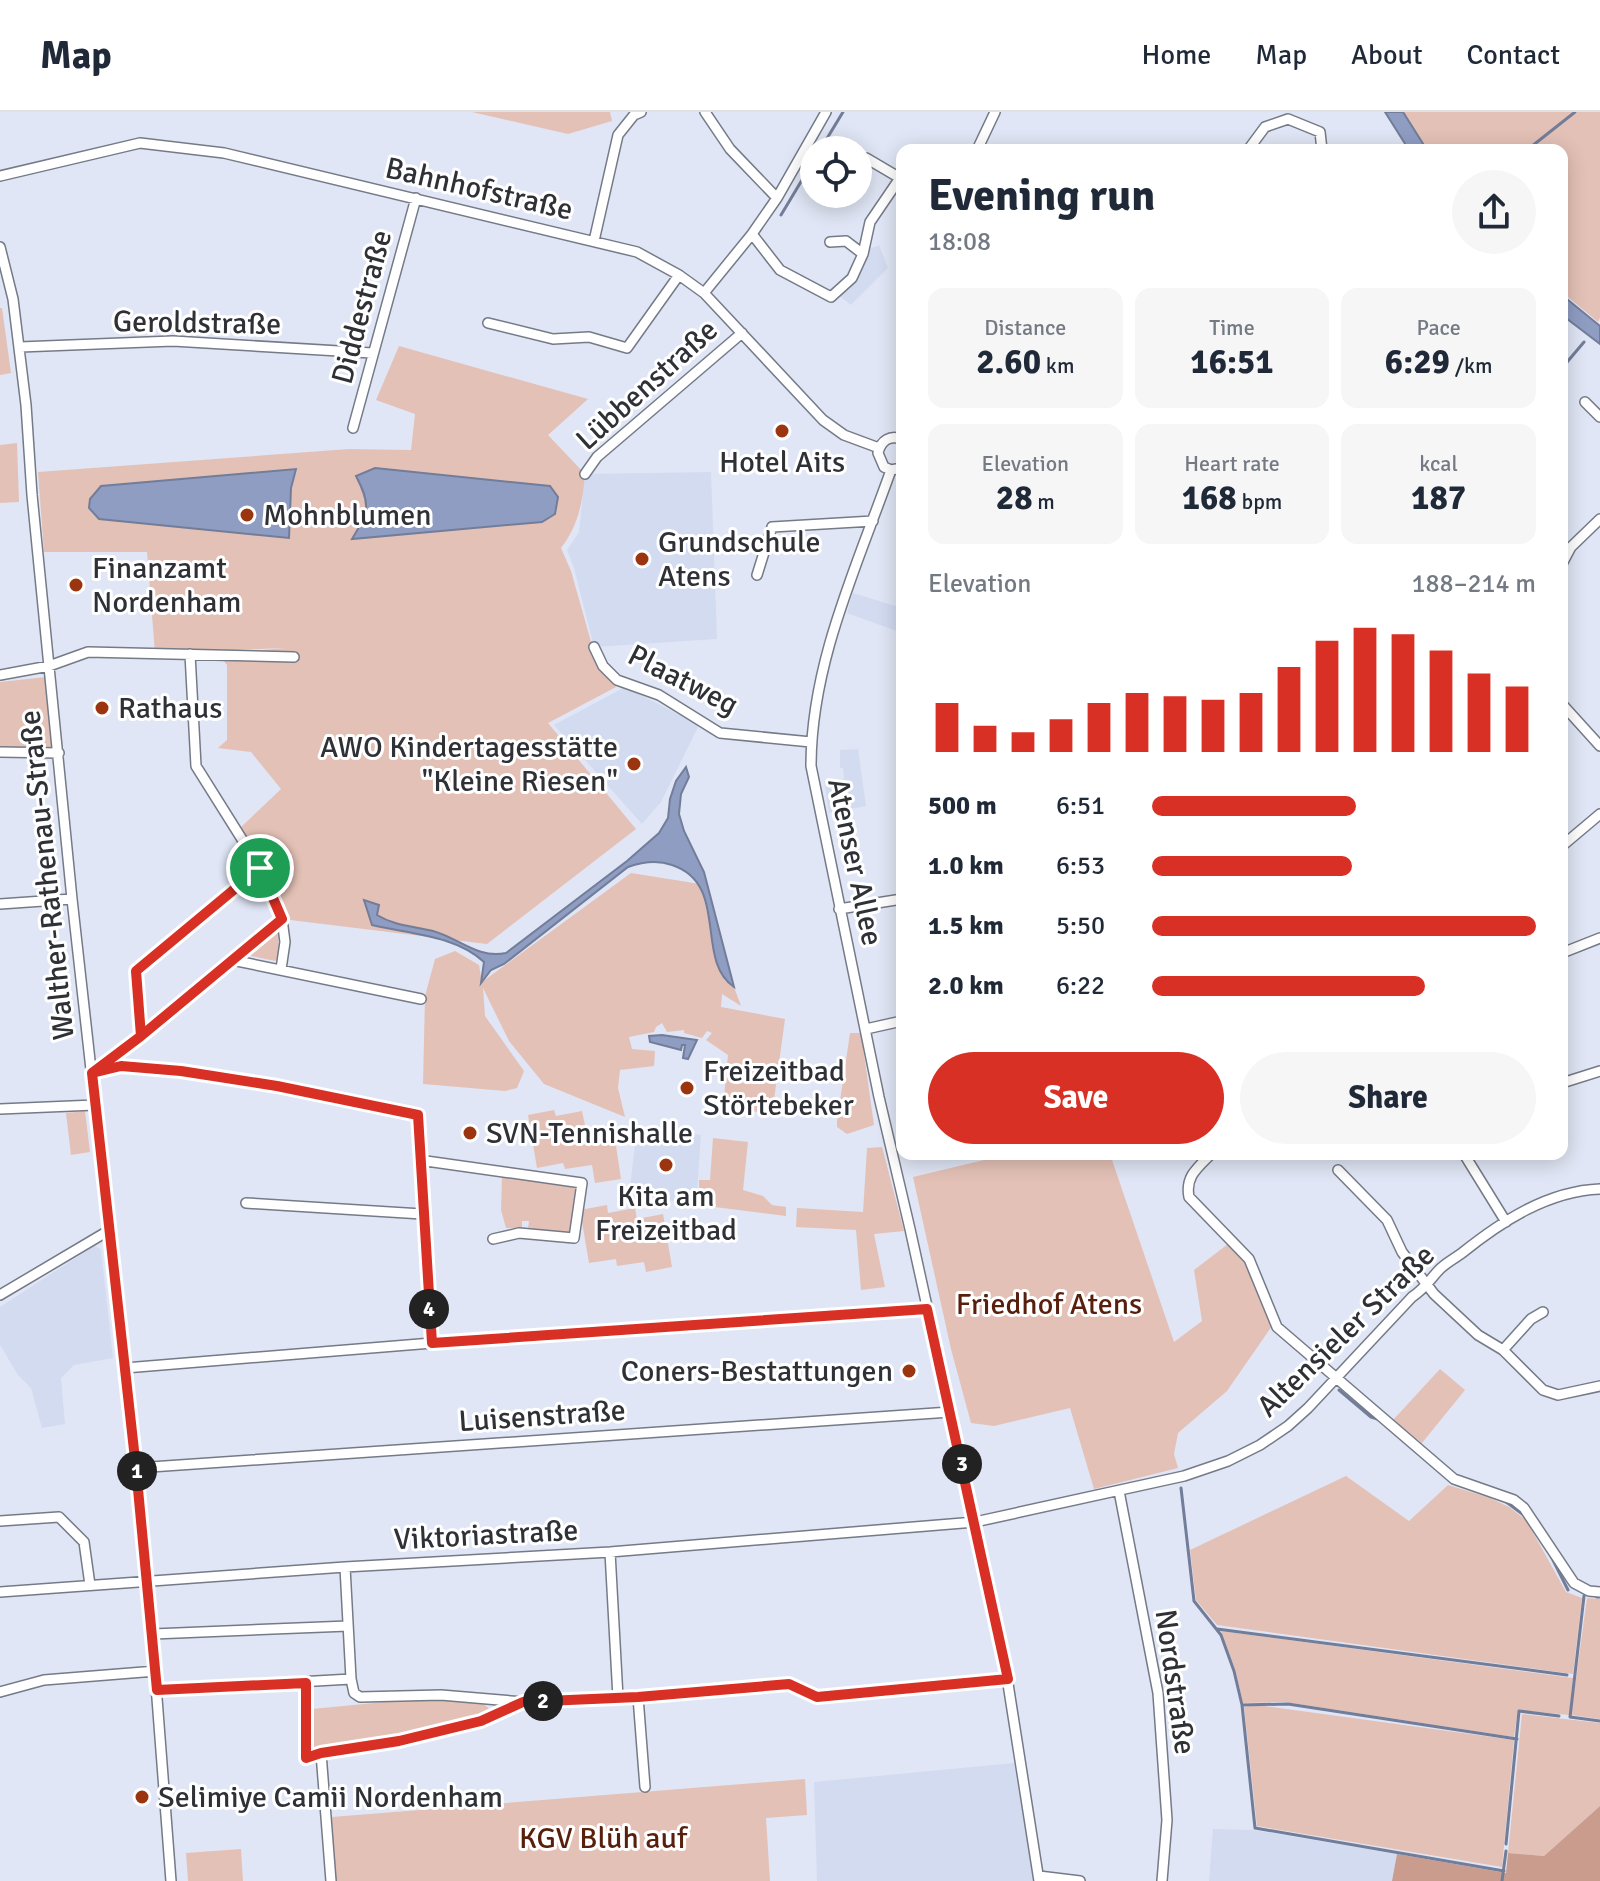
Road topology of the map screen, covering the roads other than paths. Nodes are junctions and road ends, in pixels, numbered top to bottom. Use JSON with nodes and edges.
{"nodes":[{"id":1,"x":641,"y":112,"type":"edge"},
{"id":2,"x":705,"y":112,"type":"edge"},
{"id":3,"x":826,"y":112,"type":"edge"},
{"id":4,"x":995,"y":112,"type":"edge"},
{"id":5,"x":980,"y":144,"type":"edge"},
{"id":6,"x":1252,"y":144,"type":"edge"},
{"id":7,"x":1321,"y":144,"type":"edge"},
{"id":8,"x":872,"y":162,"type":"edge"},
{"id":9,"x":0,"y":176,"type":"edge"},
{"id":10,"x":896,"y":176,"type":"edge"},
{"id":11,"x":896,"y":184,"type":"edge"},
{"id":12,"x":416,"y":198,"type":"junction"},
{"id":13,"x":777,"y":198,"type":"junction"},
{"id":14,"x":752,"y":234,"type":"junction"},
{"id":15,"x":594,"y":241,"type":"junction"},
{"id":16,"x":830,"y":242,"type":"dead end"},
{"id":17,"x":0,"y":247,"type":"edge"},
{"id":18,"x":863,"y":254,"type":"junction"},
{"id":19,"x":679,"y":275,"type":"junction"},
{"id":20,"x":704,"y":293,"type":"junction"},
{"id":21,"x":488,"y":323,"type":"dead end"},
{"id":22,"x":742,"y":333,"type":"junction"},
{"id":23,"x":20,"y":347,"type":"junction"},
{"id":24,"x":372,"y":353,"type":"junction"},
{"id":25,"x":1585,"y":402,"type":"dead end"},
{"id":26,"x":1600,"y":417,"type":"edge"},
{"id":27,"x":353,"y":428,"type":"dead end"},
{"id":28,"x":896,"y":437,"type":"edge"},
{"id":29,"x":879,"y":448,"type":"junction"},
{"id":30,"x":896,"y":469,"type":"edge"},
{"id":31,"x":896,"y":471,"type":"edge"},
{"id":32,"x":585,"y":474,"type":"dead end"},
{"id":33,"x":1600,"y":519,"type":"edge"},
{"id":34,"x":873,"y":521,"type":"junction"},
{"id":35,"x":1568,"y":553,"type":"edge"},
{"id":36,"x":757,"y":575,"type":"dead end"},
{"id":37,"x":594,"y":647,"type":"dead end"},
{"id":38,"x":190,"y":654,"type":"junction"},
{"id":39,"x":294,"y":657,"type":"dead end"},
{"id":40,"x":49,"y":666,"type":"junction"},
{"id":41,"x":0,"y":675,"type":"edge"},
{"id":42,"x":1568,"y":711,"type":"edge"},
{"id":43,"x":811,"y":742,"type":"junction"},
{"id":44,"x":1600,"y":746,"type":"edge"},
{"id":45,"x":0,"y":752,"type":"edge"},
{"id":46,"x":59,"y":753,"type":"junction"},
{"id":47,"x":1600,"y":814,"type":"edge"},
{"id":48,"x":1568,"y":841,"type":"edge"},
{"id":49,"x":260,"y":868,"type":"junction"},
{"id":50,"x":72,"y":899,"type":"junction"},
{"id":51,"x":896,"y":900,"type":"edge"},
{"id":52,"x":0,"y":904,"type":"edge"},
{"id":53,"x":839,"y":909,"type":"junction"},
{"id":54,"x":282,"y":919,"type":"junction"},
{"id":55,"x":1600,"y":938,"type":"edge"},
{"id":56,"x":1568,"y":951,"type":"edge"},
{"id":57,"x":232,"y":960,"type":"junction"},
{"id":58,"x":281,"y":969,"type":"junction"},
{"id":59,"x":421,"y":999,"type":"dead end"},
{"id":60,"x":896,"y":1022,"type":"edge"},
{"id":61,"x":866,"y":1029,"type":"junction"},
{"id":62,"x":141,"y":1036,"type":"junction"},
{"id":63,"x":1600,"y":1071,"type":"edge"},
{"id":64,"x":92,"y":1073,"type":"junction"},
{"id":65,"x":1568,"y":1081,"type":"edge"},
{"id":66,"x":95,"y":1105,"type":"junction"},
{"id":67,"x":0,"y":1109,"type":"edge"},
{"id":68,"x":419,"y":1160,"type":"junction"},
{"id":69,"x":1205,"y":1160,"type":"edge"},
{"id":70,"x":1468,"y":1160,"type":"edge"},
{"id":71,"x":1338,"y":1170,"type":"dead end"},
{"id":72,"x":1600,"y":1189,"type":"edge"},
{"id":73,"x":246,"y":1203,"type":"dead end"},
{"id":74,"x":422,"y":1214,"type":"junction"},
{"id":75,"x":1506,"y":1222,"type":"junction"},
{"id":76,"x":108,"y":1231,"type":"junction"},
{"id":77,"x":493,"y":1239,"type":"dead end"},
{"id":78,"x":1429,"y":1285,"type":"junction"},
{"id":79,"x":0,"y":1295,"type":"edge"},
{"id":80,"x":927,"y":1309,"type":"junction"},
{"id":81,"x":1543,"y":1312,"type":"dead end"},
{"id":82,"x":432,"y":1343,"type":"junction"},
{"id":83,"x":1503,"y":1350,"type":"junction"},
{"id":84,"x":125,"y":1368,"type":"junction"},
{"id":85,"x":1336,"y":1377,"type":"junction"},
{"id":86,"x":1600,"y":1386,"type":"edge"},
{"id":87,"x":950,"y":1412,"type":"junction"},
{"id":88,"x":136,"y":1468,"type":"junction"},
{"id":89,"x":1119,"y":1491,"type":"junction"},
{"id":90,"x":0,"y":1521,"type":"edge"},
{"id":91,"x":975,"y":1522,"type":"junction"},
{"id":92,"x":610,"y":1552,"type":"junction"},
{"id":93,"x":345,"y":1567,"type":"junction"},
{"id":94,"x":148,"y":1581,"type":"junction"},
{"id":95,"x":90,"y":1585,"type":"junction"},
{"id":96,"x":0,"y":1592,"type":"edge"},
{"id":97,"x":1600,"y":1592,"type":"edge"},
{"id":98,"x":348,"y":1626,"type":"junction"},
{"id":99,"x":153,"y":1634,"type":"junction"},
{"id":100,"x":156,"y":1671,"type":"junction"},
{"id":101,"x":351,"y":1679,"type":"junction"},
{"id":102,"x":1008,"y":1679,"type":"junction"},
{"id":103,"x":306,"y":1683,"type":"junction"},
{"id":104,"x":157,"y":1690,"type":"junction"},
{"id":105,"x":0,"y":1692,"type":"edge"},
{"id":106,"x":638,"y":1697,"type":"junction"},
{"id":107,"x":618,"y":1698,"type":"junction"},
{"id":108,"x":523,"y":1702,"type":"junction"},
{"id":109,"x":321,"y":1753,"type":"junction"},
{"id":110,"x":645,"y":1787,"type":"dead end"},
{"id":111,"x":1039,"y":1878,"type":"edge"},
{"id":112,"x":171,"y":1881,"type":"edge"},
{"id":113,"x":331,"y":1881,"type":"edge"},
{"id":114,"x":1080,"y":1881,"type":"edge"},
{"id":115,"x":1162,"y":1881,"type":"edge"}],
"edges":[{"from":1,"to":15,"type":"street"},
{"from":2,"to":13,"type":"street"},
{"from":3,"to":13,"type":"street"},
{"from":4,"to":5,"type":"street"},
{"from":6,"to":7,"type":"street"},
{"from":8,"to":10,"type":"street"},
{"from":9,"to":12,"type":"street","name":"Bahnhofstraße"},
{"from":11,"to":18,"type":"street"},
{"from":12,"to":15,"type":"street","name":"Bahnhofstraße"},
{"from":12,"to":24,"type":"street","name":"Diddestraße"},
{"from":13,"to":14,"type":"street"},
{"from":14,"to":18,"type":"street"},
{"from":14,"to":20,"type":"street"},
{"from":15,"to":19,"type":"street","name":"Bahnhofstraße"},
{"from":16,"to":18,"type":"street"},
{"from":17,"to":23,"type":"street","name":"Walther-Rathenau-Straße"},
{"from":19,"to":20,"type":"street","name":"Bahnhofstraße"},
{"from":19,"to":21,"type":"street"},
{"from":20,"to":22,"type":"street","name":"Bahnhofstraße"},
{"from":22,"to":29,"type":"street","name":"Bahnhofstraße"},
{"from":22,"to":32,"type":"street","name":"Lübbenstraße"},
{"from":23,"to":24,"type":"street","name":"Geroldstraße"},
{"from":23,"to":40,"type":"street","name":"Walther-Rathenau-Straße"},
{"from":24,"to":27,"type":"street","name":"Diddestraße"},
{"from":25,"to":26,"type":"street"},
{"from":28,"to":29,"type":"street"},
{"from":29,"to":30,"type":"street"},
{"from":31,"to":34,"type":"street","name":"Atenser Allee"},
{"from":33,"to":35,"type":"street"},
{"from":34,"to":36,"type":"street"},
{"from":34,"to":43,"type":"street","name":"Atenser Allee"},
{"from":37,"to":43,"type":"street","name":"Plaatweg"},
{"from":38,"to":39,"type":"street"},
{"from":38,"to":40,"type":"street"},
{"from":38,"to":49,"type":"street"},
{"from":40,"to":41,"type":"street"},
{"from":40,"to":46,"type":"street","name":"Walther-Rathenau-Straße"},
{"from":42,"to":44,"type":"street"},
{"from":43,"to":53,"type":"street","name":"Atenser Allee"},
{"from":45,"to":46,"type":"street"},
{"from":46,"to":50,"type":"street","name":"Walther-Rathenau-Straße"},
{"from":47,"to":48,"type":"street"},
{"from":49,"to":54,"type":"street"},
{"from":49,"to":62,"type":"street"},
{"from":50,"to":52,"type":"street"},
{"from":50,"to":64,"type":"street","name":"Walther-Rathenau-Straße"},
{"from":51,"to":53,"type":"street"},
{"from":53,"to":61,"type":"street","name":"Atenser Allee"},
{"from":54,"to":57,"type":"street"},
{"from":54,"to":58,"type":"street"},
{"from":55,"to":56,"type":"street"},
{"from":57,"to":58,"type":"street"},
{"from":57,"to":62,"type":"street"},
{"from":58,"to":59,"type":"street"},
{"from":60,"to":61,"type":"street"},
{"from":61,"to":80,"type":"street","name":"Atenser Allee"},
{"from":62,"to":64,"type":"street"},
{"from":63,"to":65,"type":"street"},
{"from":64,"to":66,"type":"street","name":"Walther-Rathenau-Straße"},
{"from":64,"to":68,"type":"street"},
{"from":66,"to":67,"type":"street"},
{"from":66,"to":76,"type":"street","name":"Walther-Rathenau-Straße"},
{"from":68,"to":74,"type":"street"},
{"from":68,"to":77,"type":"street"},
{"from":69,"to":85,"type":"street"},
{"from":70,"to":75,"type":"street"},
{"from":71,"to":78,"type":"street"},
{"from":72,"to":75,"type":"street","name":"Altensieler Straße"},
{"from":73,"to":74,"type":"street"},
{"from":74,"to":82,"type":"street"},
{"from":75,"to":78,"type":"street","name":"Altensieler Straße"},
{"from":76,"to":79,"type":"street"},
{"from":76,"to":84,"type":"street","name":"Walther-Rathenau-Straße"},
{"from":78,"to":83,"type":"street"},
{"from":78,"to":85,"type":"street","name":"Altensieler Straße"},
{"from":80,"to":82,"type":"street"},
{"from":80,"to":87,"type":"street","name":"Atenser Allee"},
{"from":81,"to":83,"type":"street"},
{"from":82,"to":84,"type":"street"},
{"from":83,"to":86,"type":"street"},
{"from":84,"to":88,"type":"street","name":"Walther-Rathenau-Straße"},
{"from":85,"to":89,"type":"street","name":"Altensieler Straße"},
{"from":85,"to":97,"type":"street"},
{"from":87,"to":88,"type":"street","name":"Luisenstraße"},
{"from":87,"to":91,"type":"street","name":"Atenser Allee"},
{"from":88,"to":94,"type":"street","name":"Walther-Rathenau-Straße"},
{"from":89,"to":91,"type":"street","name":"Altensieler Straße"},
{"from":89,"to":115,"type":"street","name":"Nordstraße"},
{"from":90,"to":95,"type":"street"},
{"from":91,"to":92,"type":"street","name":"Viktoriastraße"},
{"from":91,"to":102,"type":"street","name":"Atenser Allee"},
{"from":92,"to":93,"type":"street","name":"Viktoriastraße"},
{"from":92,"to":107,"type":"street"},
{"from":93,"to":94,"type":"street","name":"Viktoriastraße"},
{"from":93,"to":98,"type":"street"},
{"from":94,"to":95,"type":"street","name":"Viktoriastraße"},
{"from":94,"to":99,"type":"street","name":"Walther-Rathenau-Straße"},
{"from":95,"to":96,"type":"street","name":"Viktoriastraße"},
{"from":98,"to":99,"type":"street"},
{"from":98,"to":101,"type":"street"},
{"from":99,"to":100,"type":"street","name":"Walther-Rathenau-Straße"},
{"from":100,"to":104,"type":"street","name":"Walther-Rathenau-Straße"},
{"from":100,"to":105,"type":"street"},
{"from":101,"to":103,"type":"street"},
{"from":101,"to":108,"type":"street"},
{"from":102,"to":106,"type":"street"},
{"from":102,"to":111,"type":"street","name":"Atenser Allee"},
{"from":103,"to":104,"type":"street"},
{"from":103,"to":109,"type":"street"},
{"from":104,"to":112,"type":"street","name":"Walther-Rathenau-Straße"},
{"from":106,"to":107,"type":"street"},
{"from":106,"to":110,"type":"street"},
{"from":107,"to":108,"type":"street"},
{"from":108,"to":109,"type":"street"},
{"from":109,"to":113,"type":"street"},
{"from":111,"to":114,"type":"street"}]}
